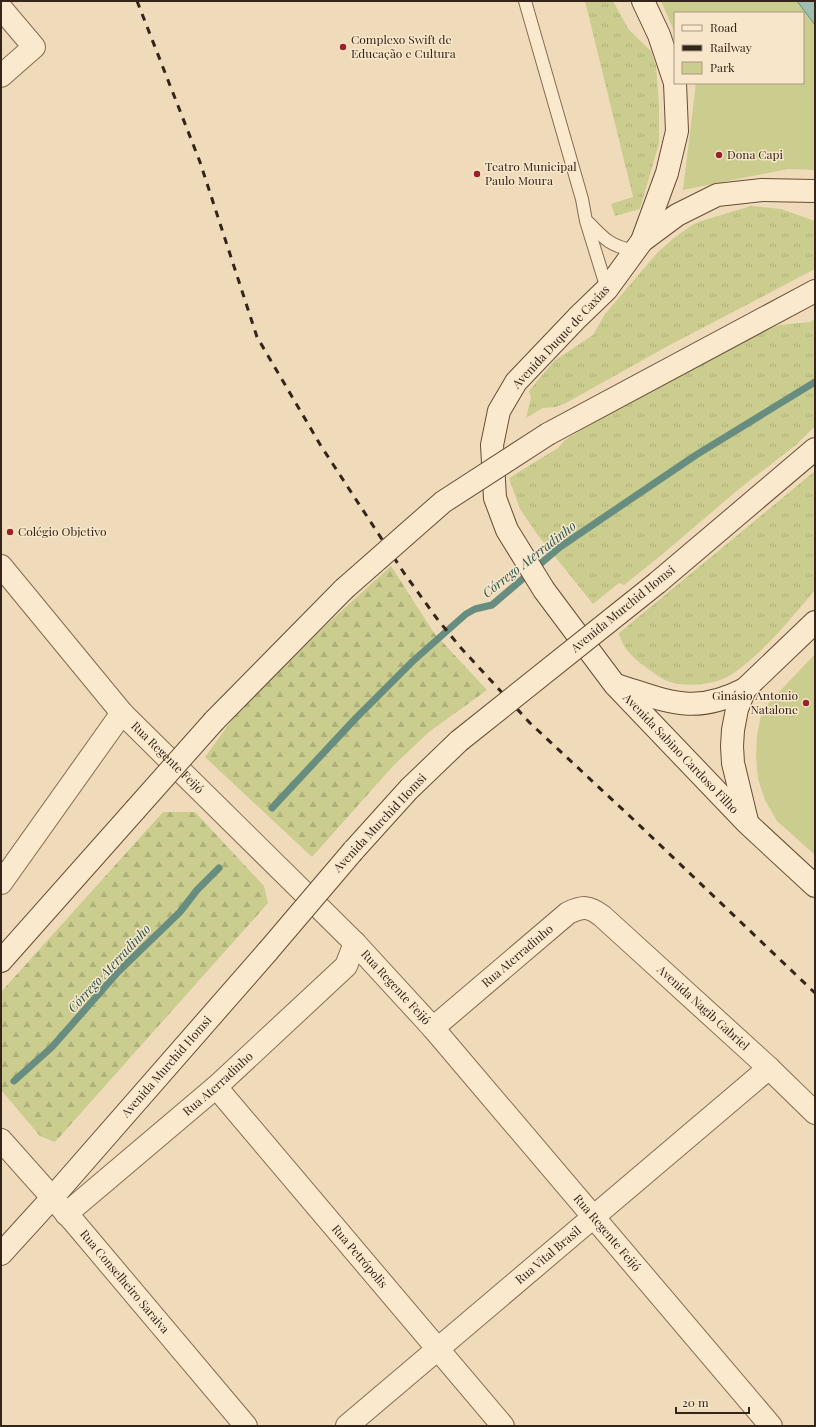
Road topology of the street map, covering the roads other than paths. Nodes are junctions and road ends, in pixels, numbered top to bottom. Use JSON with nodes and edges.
{"nodes":[{"id":1,"x":525,"y":1,"type":"edge"},
{"id":2,"x":643,"y":1,"type":"edge"},
{"id":3,"x":1,"y":8,"type":"edge"},
{"id":4,"x":1,"y":76,"type":"edge"},
{"id":5,"x":674,"y":80,"type":"edge"},
{"id":6,"x":675,"y":84,"type":"edge"},
{"id":7,"x":812,"y":192,"type":"edge"},
{"id":8,"x":586,"y":221,"type":"junction"},
{"id":9,"x":638,"y":246,"type":"junction"},
{"id":10,"x":607,"y":289,"type":"junction"},
{"id":11,"x":815,"y":291,"type":"edge"},
{"id":12,"x":815,"y":449,"type":"edge"},
{"id":13,"x":1,"y":566,"type":"edge"},
{"id":14,"x":8,"y":589,"type":"edge"},
{"id":15,"x":815,"y":622,"type":"edge"},
{"id":16,"x":615,"y":685,"type":"junction"},
{"id":17,"x":746,"y":689,"type":"junction"},
{"id":18,"x":122,"y":713,"type":"junction"},
{"id":19,"x":747,"y":823,"type":"junction"},
{"id":20,"x":1,"y":883,"type":"edge"},
{"id":21,"x":815,"y":886,"type":"edge"},
{"id":22,"x":587,"y":908,"type":"joint"},
{"id":23,"x":356,"y":943,"type":"junction"},
{"id":24,"x":1,"y":961,"type":"edge"},
{"id":25,"x":433,"y":1028,"type":"junction"},
{"id":26,"x":769,"y":1068,"type":"junction"},
{"id":27,"x":216,"y":1087,"type":"junction"},
{"id":28,"x":815,"y":1113,"type":"edge"},
{"id":29,"x":1,"y":1140,"type":"edge"},
{"id":30,"x":52,"y":1198,"type":"junction"},
{"id":31,"x":66,"y":1214,"type":"junction"},
{"id":32,"x":594,"y":1217,"type":"junction"},
{"id":33,"x":1,"y":1254,"type":"edge"},
{"id":34,"x":438,"y":1349,"type":"junction"},
{"id":35,"x":246,"y":1426,"type":"edge"},
{"id":36,"x":347,"y":1426,"type":"edge"},
{"id":37,"x":503,"y":1426,"type":"edge"},
{"id":38,"x":771,"y":1426,"type":"edge"}],
"edges":[{"from":1,"to":8,"type":"lane"},
{"from":2,"to":5,"type":"main road","name":"Avenida Duque de Caxias"},
{"from":3,"to":4,"type":"main road"},
{"from":6,"to":9,"type":"main road","name":"Avenida Duque de Caxias"},
{"from":7,"to":9,"type":"main road"},
{"from":8,"to":9,"type":"lane"},
{"from":8,"to":10,"type":"lane"},
{"from":9,"to":10,"type":"main road","name":"Avenida Duque de Caxias"},
{"from":10,"to":16,"type":"main road","name":"Avenida Duque de Caxias"},
{"from":11,"to":24,"type":"main road","bridge":true},
{"from":12,"to":30,"type":"main road","name":"Avenida Murchid Homsi","bridge":true},
{"from":13,"to":14,"type":"main road","name":"Rua Regente Feijó"},
{"from":14,"to":18,"type":"main road","name":"Rua Regente Feijó"},
{"from":15,"to":17,"type":"main road","name":"Avenida Sabino Cardoso Filho"},
{"from":16,"to":17,"type":"main road"},
{"from":16,"to":19,"type":"main road","name":"Avenida Sabino Cardoso Filho"},
{"from":17,"to":19,"type":"main road","name":"Avenida Sabino Cardoso Filho"},
{"from":18,"to":20,"type":"main road"},
{"from":18,"to":23,"type":"main road","name":"Rua Regente Feijó"},
{"from":19,"to":21,"type":"main road","name":"Avenida Sabino Cardoso Filho"},
{"from":22,"to":25,"type":"main road","name":"Rua Aterradinho"},
{"from":22,"to":26,"type":"main road","name":"Avenida Nagib Gabriel"},
{"from":23,"to":25,"type":"main road","name":"Rua Regente Feijó"},
{"from":23,"to":27,"type":"main road","name":"Rua Aterradinho"},
{"from":25,"to":32,"type":"main road","name":"Rua Regente Feijó"},
{"from":26,"to":28,"type":"main road","name":"Avenida Nagib Gabriel"},
{"from":26,"to":32,"type":"main road","name":"Rua Vital Brasil"},
{"from":27,"to":31,"type":"main road","name":"Rua Aterradinho"},
{"from":27,"to":34,"type":"main road","name":"Rua Petrópolis"},
{"from":29,"to":30,"type":"main road","name":"Rua Conselheiro Saraiva"},
{"from":30,"to":31,"type":"main road","name":"Rua Conselheiro Saraiva"},
{"from":30,"to":33,"type":"main road","name":"Avenida Murchid Homsi"},
{"from":31,"to":35,"type":"main road","name":"Rua Conselheiro Saraiva"},
{"from":32,"to":34,"type":"main road","name":"Rua Vital Brasil"},
{"from":32,"to":38,"type":"main road","name":"Rua Regente Feijó"},
{"from":34,"to":36,"type":"main road","name":"Rua Vital Brasil"},
{"from":34,"to":37,"type":"main road","name":"Rua Petrópolis"}]}
